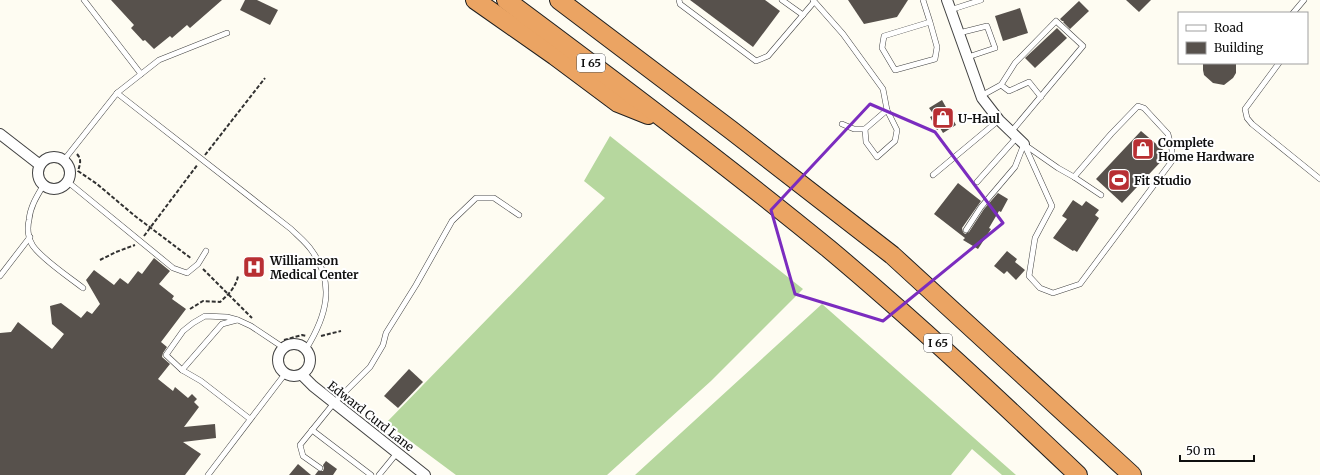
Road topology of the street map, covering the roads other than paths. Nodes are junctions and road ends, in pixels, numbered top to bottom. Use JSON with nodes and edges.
{"nodes":[{"id":1,"x":84,"y":0,"type":"edge"},
{"id":2,"x":475,"y":0,"type":"edge"},
{"id":3,"x":506,"y":0,"type":"edge"},
{"id":4,"x":559,"y":0,"type":"edge"},
{"id":5,"x":575,"y":0,"type":"edge"},
{"id":6,"x":679,"y":0,"type":"edge"},
{"id":7,"x":782,"y":0,"type":"edge"},
{"id":8,"x":923,"y":0,"type":"edge"},
{"id":9,"x":947,"y":0,"type":"edge"},
{"id":10,"x":981,"y":0,"type":"edge"},
{"id":11,"x":1304,"y":0,"type":"edge"},
{"id":12,"x":813,"y":1,"type":"edge"},
{"id":13,"x":975,"y":1,"type":"edge"},
{"id":14,"x":950,"y":10,"type":"junction"},
{"id":15,"x":1294,"y":12,"type":"edge"},
{"id":16,"x":803,"y":15,"type":"junction"},
{"id":17,"x":930,"y":22,"type":"junction"},
{"id":18,"x":227,"y":33,"type":"dead end"},
{"id":19,"x":959,"y":33,"type":"junction"},
{"id":20,"x":968,"y":58,"type":"junction"},
{"id":21,"x":1278,"y":64,"type":"edge"},
{"id":22,"x":658,"y":73,"type":"junction"},
{"id":23,"x":142,"y":74,"type":"junction"},
{"id":24,"x":1000,"y":85,"type":"junction"},
{"id":25,"x":117,"y":93,"type":"junction"},
{"id":26,"x":981,"y":96,"type":"junction"},
{"id":27,"x":1041,"y":97,"type":"junction"},
{"id":28,"x":887,"y":110,"type":"junction"},
{"id":29,"x":999,"y":120,"type":"junction"},
{"id":30,"x":842,"y":124,"type":"dead end"},
{"id":31,"x":675,"y":126,"type":"junction"},
{"id":32,"x":865,"y":129,"type":"junction"},
{"id":33,"x":0,"y":134,"type":"edge"},
{"id":34,"x":1017,"y":138,"type":"junction"},
{"id":35,"x":64,"y":160,"type":"junction"},
{"id":36,"x":40,"y":165,"type":"junction"},
{"id":37,"x":933,"y":175,"type":"dead end"},
{"id":38,"x":1074,"y":176,"type":"junction"},
{"id":39,"x":1320,"y":179,"type":"edge"},
{"id":40,"x":68,"y":182,"type":"junction"},
{"id":41,"x":977,"y":182,"type":"dead end"},
{"id":42,"x":43,"y":186,"type":"junction"},
{"id":43,"x":1101,"y":195,"type":"dead end"},
{"id":44,"x":519,"y":215,"type":"dead end"},
{"id":45,"x":966,"y":230,"type":"dead end"},
{"id":46,"x":30,"y":238,"type":"junction"},
{"id":47,"x":206,"y":251,"type":"dead end"},
{"id":48,"x":0,"y":276,"type":"edge"},
{"id":49,"x":83,"y":288,"type":"dead end"},
{"id":50,"x":238,"y":320,"type":"junction"},
{"id":51,"x":284,"y":348,"type":"junction"},
{"id":52,"x":306,"y":349,"type":"junction"},
{"id":53,"x":182,"y":370,"type":"junction"},
{"id":54,"x":286,"y":374,"type":"junction"},
{"id":55,"x":302,"y":375,"type":"junction"},
{"id":56,"x":334,"y":403,"type":"junction"},
{"id":57,"x":250,"y":419,"type":"junction"},
{"id":58,"x":312,"y":430,"type":"junction"},
{"id":59,"x":397,"y":452,"type":"junction"},
{"id":60,"x":320,"y":468,"type":"dead end"},
{"id":61,"x":208,"y":475,"type":"edge"},
{"id":62,"x":371,"y":475,"type":"edge"},
{"id":63,"x":378,"y":475,"type":"edge"},
{"id":64,"x":425,"y":475,"type":"edge"},
{"id":65,"x":1078,"y":475,"type":"edge"},
{"id":66,"x":1132,"y":475,"type":"edge"}],
"edges":[{"from":1,"to":23,"type":"lane"},
{"from":2,"to":31,"type":"highway"},
{"from":3,"to":31,"type":"highway","number":"I 65"},
{"from":4,"to":22,"type":"highway","number":"I 65"},
{"from":5,"to":22,"type":"highway"},
{"from":6,"to":16,"type":"lane"},
{"from":7,"to":16,"type":"lane"},
{"from":8,"to":17,"type":"lane"},
{"from":9,"to":14,"type":"street"},
{"from":10,"to":13,"type":"lane"},
{"from":11,"to":15,"type":"lane"},
{"from":12,"to":16,"type":"lane"},
{"from":12,"to":28,"type":"lane"},
{"from":13,"to":14,"type":"lane"},
{"from":14,"to":19,"type":"street"},
{"from":17,"to":17,"type":"lane"},
{"from":18,"to":23,"type":"lane"},
{"from":19,"to":20,"type":"street"},
{"from":19,"to":20,"type":"lane"},
{"from":20,"to":26,"type":"street"},
{"from":21,"to":39,"type":"lane"},
{"from":22,"to":66,"type":"highway","number":"I 65"},
{"from":23,"to":25,"type":"lane"},
{"from":24,"to":26,"type":"lane"},
{"from":24,"to":27,"type":"lane"},
{"from":24,"to":27,"type":"lane"},
{"from":25,"to":35,"type":"lane"},
{"from":25,"to":52,"type":"lane"},
{"from":26,"to":29,"type":"street"},
{"from":27,"to":34,"type":"lane"},
{"from":28,"to":32,"type":"lane"},
{"from":28,"to":32,"type":"lane"},
{"from":29,"to":34,"type":"street"},
{"from":29,"to":37,"type":"lane"},
{"from":30,"to":32,"type":"lane"},
{"from":31,"to":65,"type":"highway","number":"I 65"},
{"from":33,"to":36,"type":"street"},
{"from":34,"to":38,"type":"lane"},
{"from":34,"to":38,"type":"lane"},
{"from":34,"to":41,"type":"lane"},
{"from":34,"to":45,"type":"lane"},
{"from":35,"to":36,"type":"street"},
{"from":35,"to":40,"type":"street"},
{"from":36,"to":42,"type":"street"},
{"from":38,"to":43,"type":"lane"},
{"from":40,"to":42,"type":"street"},
{"from":40,"to":47,"type":"lane"},
{"from":42,"to":46,"type":"lane"},
{"from":44,"to":56,"type":"lane"},
{"from":46,"to":48,"type":"lane"},
{"from":46,"to":49,"type":"lane"},
{"from":50,"to":51,"type":"lane"},
{"from":50,"to":53,"type":"lane"},
{"from":50,"to":53,"type":"lane"},
{"from":51,"to":52,"type":"street"},
{"from":51,"to":54,"type":"street"},
{"from":52,"to":55,"type":"street"},
{"from":53,"to":57,"type":"lane"},
{"from":54,"to":55,"type":"street"},
{"from":54,"to":57,"type":"lane"},
{"from":55,"to":56,"type":"street","name":"Edward Curd Lane"},
{"from":56,"to":58,"type":"lane"},
{"from":56,"to":59,"type":"street","name":"Edward Curd Lane"},
{"from":57,"to":61,"type":"lane"},
{"from":58,"to":60,"type":"lane"},
{"from":58,"to":62,"type":"lane"},
{"from":59,"to":63,"type":"lane"},
{"from":59,"to":64,"type":"street","name":"Edward Curd Lane"}]}
